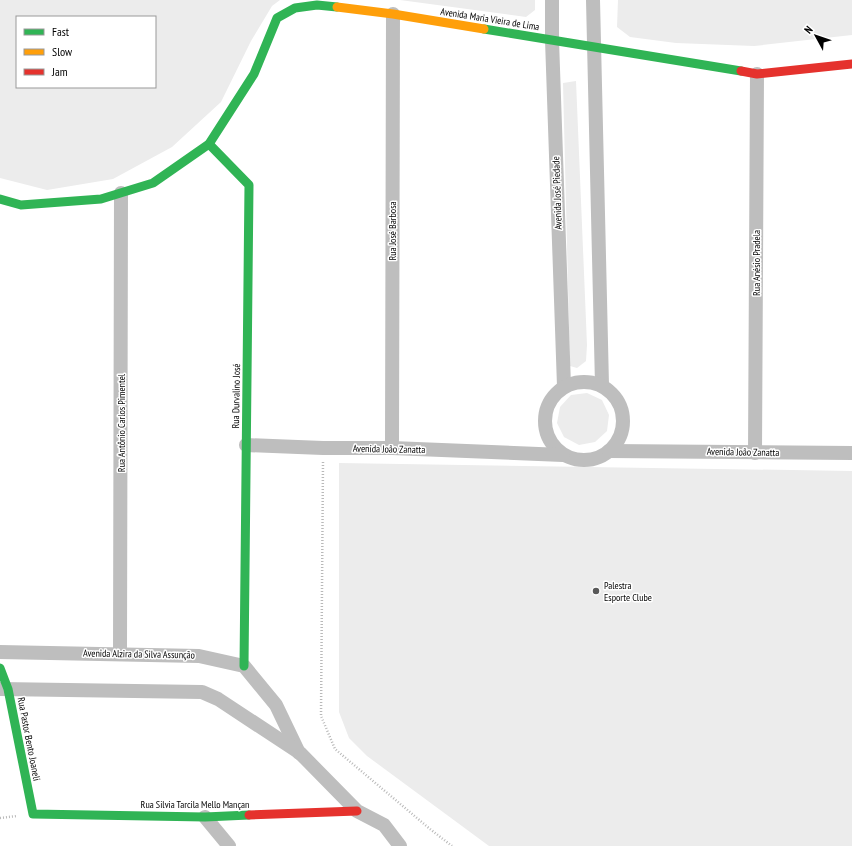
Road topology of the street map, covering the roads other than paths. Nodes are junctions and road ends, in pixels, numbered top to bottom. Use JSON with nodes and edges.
{"nodes":[{"id":1,"x":552,"y":0,"type":"edge"},
{"id":2,"x":593,"y":0,"type":"edge"},
{"id":3,"x":393,"y":14,"type":"junction"},
{"id":4,"x":552,"y":40,"type":"junction"},
{"id":5,"x":595,"y":48,"type":"junction"},
{"id":6,"x":852,"y":64,"type":"edge"},
{"id":7,"x":757,"y":74,"type":"junction"},
{"id":8,"x":209,"y":144,"type":"junction"},
{"id":9,"x":121,"y":193,"type":"junction"},
{"id":10,"x":0,"y":199,"type":"edge"},
{"id":11,"x":602,"y":385,"type":"junction"},
{"id":12,"x":564,"y":386,"type":"junction"},
{"id":13,"x":622,"y":429,"type":"junction"},
{"id":14,"x":548,"y":438,"type":"junction"},
{"id":15,"x":246,"y":445,"type":"junction"},
{"id":16,"x":392,"y":448,"type":"junction"},
{"id":17,"x":609,"y":451,"type":"junction"},
{"id":18,"x":634,"y":451,"type":"junction"},
{"id":19,"x":755,"y":452,"type":"junction"},
{"id":20,"x":531,"y":454,"type":"junction"},
{"id":21,"x":852,"y":454,"type":"edge"},
{"id":22,"x":563,"y":455,"type":"junction"},
{"id":23,"x":0,"y":652,"type":"edge"},
{"id":24,"x":120,"y":653,"type":"junction"},
{"id":25,"x":244,"y":666,"type":"junction"},
{"id":26,"x":0,"y":668,"type":"edge"},
{"id":27,"x":4,"y":689,"type":"edge"},
{"id":28,"x":300,"y":753,"type":"junction"},
{"id":29,"x":357,"y":811,"type":"junction"},
{"id":30,"x":33,"y":814,"type":"joint"},
{"id":31,"x":205,"y":817,"type":"junction"},
{"id":32,"x":229,"y":846,"type":"edge"},
{"id":33,"x":400,"y":846,"type":"edge"}],
"edges":[{"from":1,"to":4,"type":"street","name":"Avenida José Piedade"},
{"from":2,"to":5,"type":"street"},
{"from":3,"to":4,"type":"street","name":"Avenida Maria Vieira de Lima"},
{"from":3,"to":8,"type":"street","name":"Avenida Maria Vieira de Lima"},
{"from":3,"to":16,"type":"street","name":"Rua José Barbosa"},
{"from":4,"to":5,"type":"street","name":"Avenida Maria Vieira de Lima"},
{"from":4,"to":12,"type":"street","name":"Avenida José Piedade"},
{"from":5,"to":7,"type":"street","name":"Avenida Maria Vieira de Lima"},
{"from":5,"to":11,"type":"street"},
{"from":6,"to":7,"type":"street","name":"Avenida Maria Vieira de Lima"},
{"from":7,"to":19,"type":"street","name":"Rua Anésio Pradela"},
{"from":8,"to":9,"type":"street","name":"Avenida Maria Vieira de Lima"},
{"from":8,"to":15,"type":"street","name":"Rua Durvalino José"},
{"from":9,"to":10,"type":"street","name":"Avenida Maria Vieira de Lima"},
{"from":9,"to":24,"type":"street","name":"Rua Antônio Carlos Pimentel"},
{"from":11,"to":12,"type":"street"},
{"from":11,"to":13,"type":"street"},
{"from":12,"to":14,"type":"street"},
{"from":13,"to":17,"type":"street"},
{"from":13,"to":18,"type":"street"},
{"from":14,"to":20,"type":"street"},
{"from":14,"to":22,"type":"street"},
{"from":15,"to":16,"type":"street","name":"Avenida João Zanatta"},
{"from":15,"to":25,"type":"street","name":"Rua Durvalino José"},
{"from":16,"to":20,"type":"street","name":"Avenida João Zanatta"},
{"from":17,"to":18,"type":"street","name":"Avenida João Zanatta"},
{"from":17,"to":22,"type":"street"},
{"from":18,"to":19,"type":"street","name":"Avenida João Zanatta"},
{"from":19,"to":21,"type":"street","name":"Avenida João Zanatta"},
{"from":20,"to":22,"type":"street","name":"Avenida João Zanatta"},
{"from":23,"to":24,"type":"street","name":"Avenida Alzira da Silva Assunção"},
{"from":24,"to":25,"type":"street","name":"Avenida Alzira da Silva Assunção"},
{"from":25,"to":28,"type":"street"},
{"from":26,"to":27,"type":"street","name":"Rua Pastor Bento Joaneli"},
{"from":27,"to":28,"type":"street"},
{"from":27,"to":30,"type":"street","name":"Rua Pastor Bento Joaneli"},
{"from":28,"to":29,"type":"street"},
{"from":29,"to":31,"type":"street","name":"Rua Silvia Tarcila Mello Mançan"},
{"from":29,"to":33,"type":"street"},
{"from":30,"to":31,"type":"street","name":"Rua Silvia Tarcila Mello Mançan"},
{"from":31,"to":32,"type":"street"}]}
